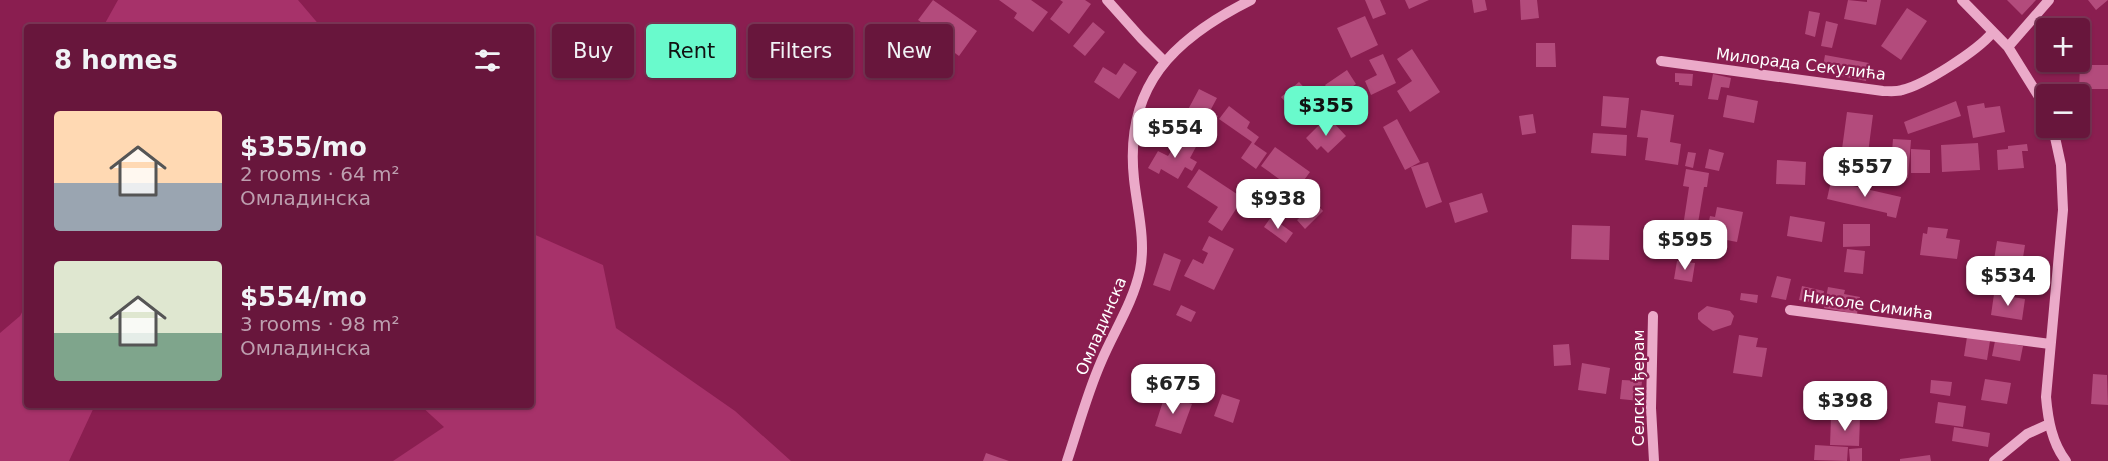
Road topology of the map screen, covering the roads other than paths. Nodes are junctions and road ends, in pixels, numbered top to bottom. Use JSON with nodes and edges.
{"nodes":[{"id":1,"x":1107,"y":0,"type":"edge"},
{"id":2,"x":1251,"y":0,"type":"edge"},
{"id":3,"x":1962,"y":0,"type":"edge"},
{"id":4,"x":2049,"y":0,"type":"edge"},
{"id":5,"x":1992,"y":33,"type":"junction"},
{"id":6,"x":2008,"y":47,"type":"junction"},
{"id":7,"x":1164,"y":61,"type":"junction"},
{"id":8,"x":1662,"y":61,"type":"dead end"},
{"id":9,"x":2036,"y":92,"type":"edge"},
{"id":10,"x":2055,"y":138,"type":"edge"},
{"id":11,"x":1790,"y":310,"type":"dead end"},
{"id":12,"x":1653,"y":316,"type":"dead end"},
{"id":13,"x":2050,"y":344,"type":"junction"},
{"id":14,"x":2049,"y":424,"type":"junction"},
{"id":15,"x":1067,"y":461,"type":"edge"},
{"id":16,"x":1654,"y":461,"type":"edge"},
{"id":17,"x":1994,"y":461,"type":"edge"},
{"id":18,"x":2066,"y":461,"type":"edge"}],
"edges":[{"from":1,"to":7,"type":"street"},
{"from":2,"to":7,"type":"street","name":"Омладинска"},
{"from":3,"to":5,"type":"street"},
{"from":4,"to":6,"type":"street"},
{"from":5,"to":6,"type":"street"},
{"from":5,"to":8,"type":"street","name":"Милорада Секулића"},
{"from":6,"to":9,"type":"street"},
{"from":7,"to":15,"type":"street","name":"Омладинска"},
{"from":10,"to":13,"type":"street"},
{"from":11,"to":13,"type":"street","name":"Николе Симића"},
{"from":12,"to":16,"type":"street","name":"Селски ђерам"},
{"from":13,"to":14,"type":"street"},
{"from":14,"to":17,"type":"street"},
{"from":14,"to":18,"type":"street"}]}
